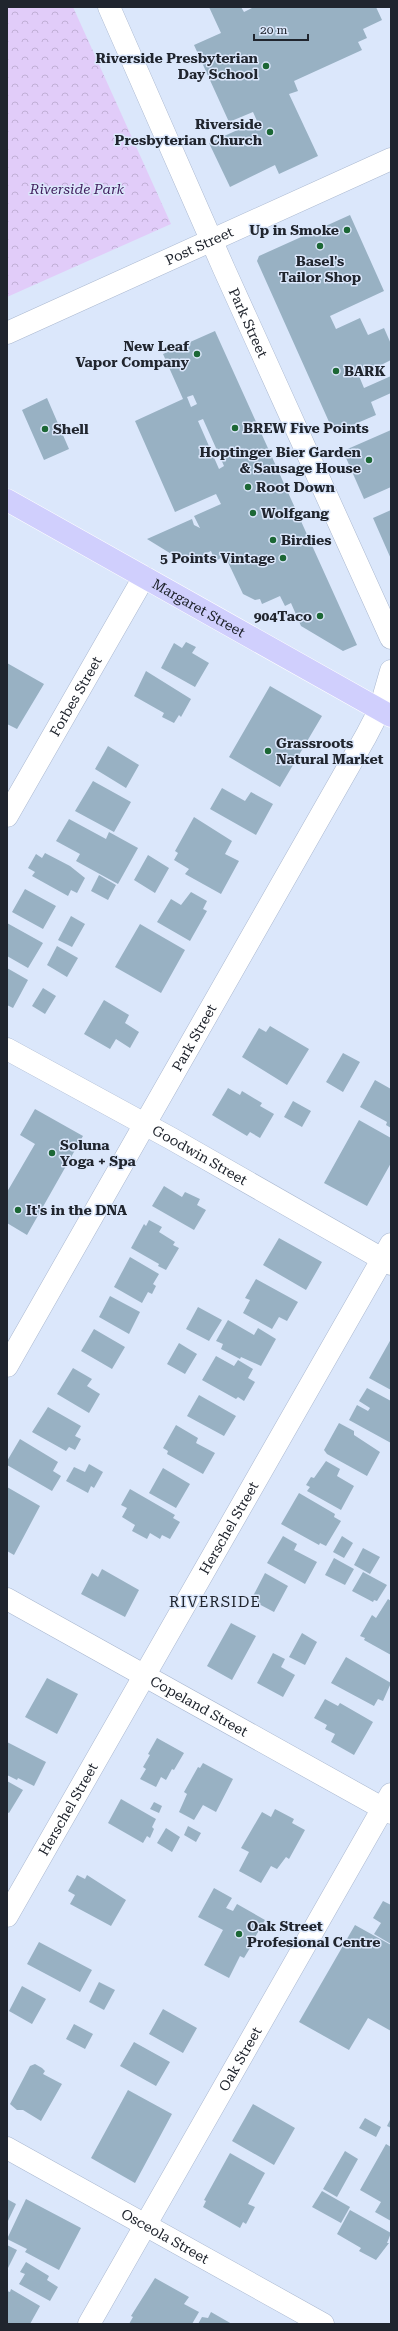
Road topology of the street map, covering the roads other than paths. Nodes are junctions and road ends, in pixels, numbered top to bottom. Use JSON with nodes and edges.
{"nodes":[{"id":1,"x":109,"y":7,"type":"edge"},
{"id":2,"x":391,"y":159,"type":"edge"},
{"id":3,"x":212,"y":240,"type":"junction"},
{"id":4,"x":7,"y":333,"type":"edge"},
{"id":5,"x":7,"y":500,"type":"edge"},
{"id":6,"x":144,"y":577,"type":"junction"},
{"id":7,"x":391,"y":638,"type":"edge"},
{"id":8,"x":391,"y":671,"type":"edge"},
{"id":9,"x":387,"y":709,"type":"edge"},
{"id":10,"x":7,"y":816,"type":"edge"},
{"id":11,"x":7,"y":1049,"type":"edge"},
{"id":12,"x":144,"y":1125,"type":"junction"},
{"id":13,"x":388,"y":1256,"type":"edge"},
{"id":14,"x":7,"y":1366,"type":"edge"},
{"id":15,"x":7,"y":1599,"type":"edge"},
{"id":16,"x":144,"y":1676,"type":"junction"},
{"id":17,"x":388,"y":1805,"type":"edge"},
{"id":18,"x":7,"y":1916,"type":"edge"},
{"id":19,"x":7,"y":2148,"type":"edge"},
{"id":20,"x":146,"y":2224,"type":"junction"},
{"id":21,"x":89,"y":2324,"type":"edge"},
{"id":22,"x":323,"y":2324,"type":"edge"}],
"edges":[{"from":1,"to":3,"type":"street","name":"Park Street"},
{"from":2,"to":3,"type":"street","name":"Post Street"},
{"from":3,"to":4,"type":"street","name":"Post Street"},
{"from":3,"to":7,"type":"street","name":"Park Street"},
{"from":5,"to":6,"type":"main road","name":"Margaret Street"},
{"from":6,"to":9,"type":"main road","name":"Margaret Street"},
{"from":6,"to":10,"type":"street","name":"Forbes Street"},
{"from":8,"to":9,"type":"street","name":"Park Street"},
{"from":9,"to":12,"type":"street","name":"Park Street"},
{"from":11,"to":12,"type":"street","name":"Goodwin Street"},
{"from":12,"to":13,"type":"street","name":"Goodwin Street"},
{"from":12,"to":14,"type":"street","name":"Park Street"},
{"from":13,"to":16,"type":"street","name":"Herschel Street"},
{"from":15,"to":16,"type":"street","name":"Copeland Street"},
{"from":16,"to":17,"type":"street","name":"Copeland Street"},
{"from":16,"to":18,"type":"street","name":"Herschel Street"},
{"from":17,"to":20,"type":"street","name":"Oak Street"},
{"from":19,"to":20,"type":"street","name":"Osceola Street"},
{"from":20,"to":21,"type":"street","name":"Oak Street"},
{"from":20,"to":22,"type":"street","name":"Osceola Street"}]}
